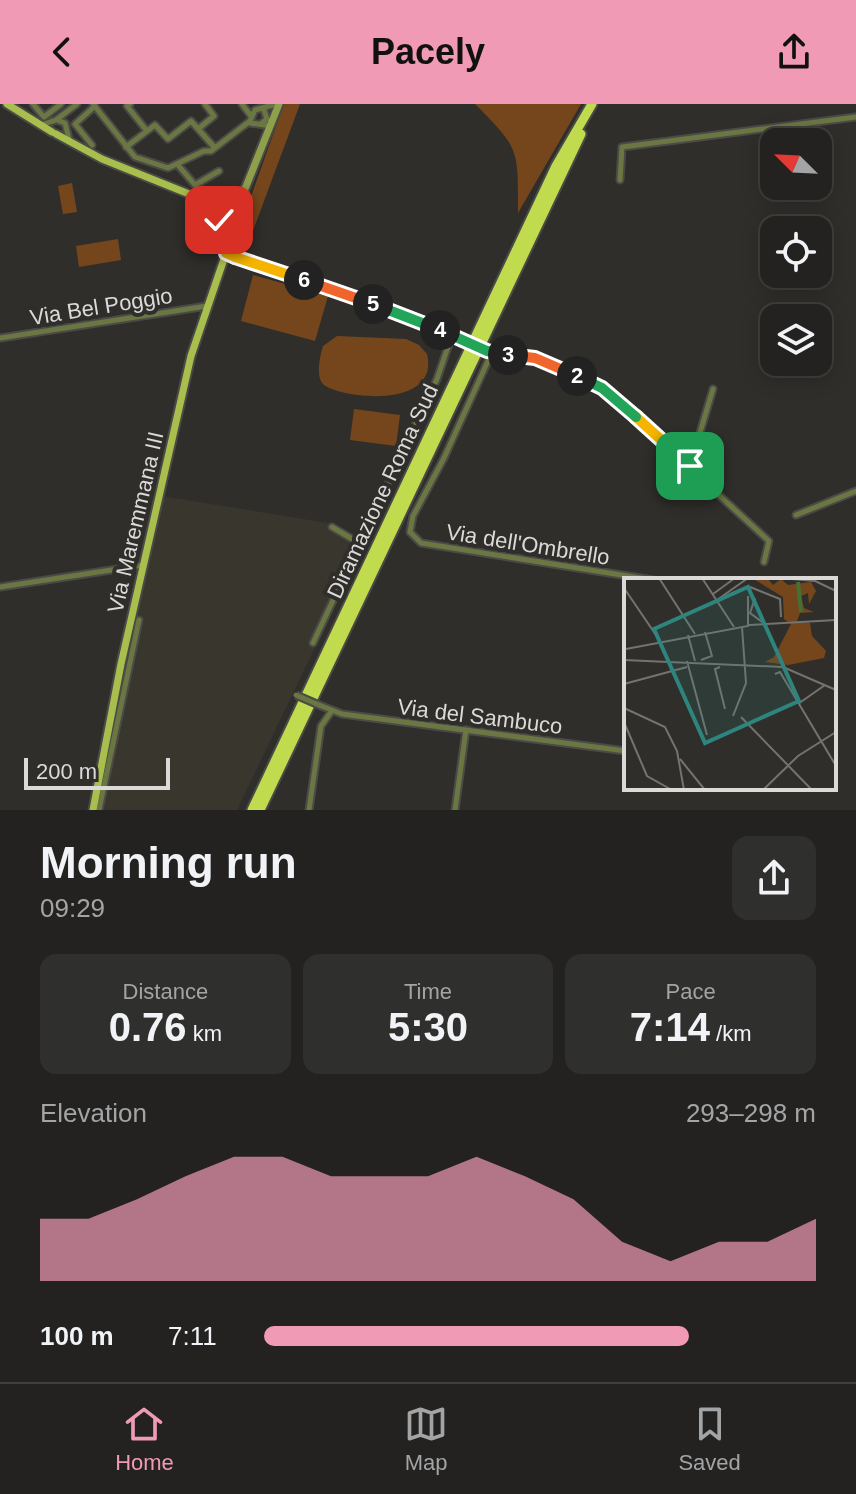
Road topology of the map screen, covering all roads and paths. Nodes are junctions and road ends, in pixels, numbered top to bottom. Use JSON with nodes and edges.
{"nodes":[{"id":1,"x":7,"y":104,"type":"edge"},
{"id":2,"x":33,"y":104,"type":"edge"},
{"id":3,"x":63,"y":104,"type":"edge"},
{"id":4,"x":77,"y":104,"type":"edge"},
{"id":5,"x":130,"y":104,"type":"edge"},
{"id":6,"x":205,"y":104,"type":"edge"},
{"id":7,"x":242,"y":104,"type":"edge"},
{"id":8,"x":249,"y":104,"type":"edge"},
{"id":9,"x":278,"y":104,"type":"edge"},
{"id":10,"x":592,"y":104,"type":"edge"},
{"id":11,"x":599,"y":104,"type":"edge"},
{"id":12,"x":94,"y":105,"type":"edge"},
{"id":13,"x":261,"y":109,"type":"junction"},
{"id":14,"x":69,"y":110,"type":"junction"},
{"id":15,"x":856,"y":117,"type":"edge"},
{"id":16,"x":55,"y":121,"type":"junction"},
{"id":17,"x":256,"y":122,"type":"junction"},
{"id":18,"x":273,"y":122,"type":"junction"},
{"id":19,"x":38,"y":125,"type":"junction"},
{"id":20,"x":66,"y":126,"type":"junction"},
{"id":21,"x":198,"y":129,"type":"junction"},
{"id":22,"x":147,"y":131,"type":"junction"},
{"id":23,"x":54,"y":133,"type":"junction"},
{"id":24,"x":266,"y":140,"type":"junction"},
{"id":25,"x":75,"y":145,"type":"junction"},
{"id":26,"x":92,"y":145,"type":"dead end"},
{"id":27,"x":126,"y":147,"type":"junction"},
{"id":28,"x":215,"y":148,"type":"junction"},
{"id":29,"x":178,"y":165,"type":"junction"},
{"id":30,"x":219,"y":171,"type":"dead end"},
{"id":31,"x":620,"y":180,"type":"dead end"},
{"id":32,"x":246,"y":183,"type":"junction"},
{"id":33,"x":199,"y":198,"type":"junction"},
{"id":34,"x":231,"y":198,"type":"junction"},
{"id":35,"x":220,"y":200,"type":"junction"},
{"id":36,"x":239,"y":204,"type":"junction"},
{"id":37,"x":215,"y":211,"type":"junction"},
{"id":38,"x":222,"y":222,"type":"junction"},
{"id":39,"x":232,"y":223,"type":"junction"},
{"id":40,"x":227,"y":250,"type":"junction"},
{"id":41,"x":207,"y":306,"type":"junction"},
{"id":42,"x":452,"y":335,"type":"junction"},
{"id":43,"x":0,"y":338,"type":"edge"},
{"id":44,"x":490,"y":351,"type":"junction"},
{"id":45,"x":713,"y":389,"type":"dead end"},
{"id":46,"x":690,"y":466,"type":"junction"},
{"id":47,"x":856,"y":491,"type":"edge"},
{"id":48,"x":796,"y":515,"type":"dead end"},
{"id":49,"x":332,"y":527,"type":"dead end"},
{"id":50,"x":359,"y":543,"type":"junction"},
{"id":51,"x":764,"y":562,"type":"dead end"},
{"id":52,"x":144,"y":565,"type":"junction"},
{"id":53,"x":640,"y":578,"type":"edge"},
{"id":54,"x":0,"y":587,"type":"edge"},
{"id":55,"x":139,"y":620,"type":"dead end"},
{"id":56,"x":313,"y":643,"type":"dead end"},
{"id":57,"x":288,"y":691,"type":"dead end"},
{"id":58,"x":331,"y":712,"type":"junction"},
{"id":59,"x":466,"y":730,"type":"junction"},
{"id":60,"x":624,"y":751,"type":"edge"},
{"id":61,"x":93,"y":810,"type":"edge"},
{"id":62,"x":99,"y":810,"type":"edge"},
{"id":63,"x":252,"y":810,"type":"edge"},
{"id":64,"x":260,"y":810,"type":"edge"},
{"id":65,"x":309,"y":810,"type":"edge"},
{"id":66,"x":455,"y":810,"type":"edge"}],
"edges":[{"from":1,"to":19,"type":"main road"},
{"from":2,"to":3,"type":"street"},
{"from":3,"to":14,"type":"street"},
{"from":4,"to":14,"type":"street"},
{"from":5,"to":22,"type":"street"},
{"from":6,"to":21,"type":"street"},
{"from":7,"to":17,"type":"street"},
{"from":8,"to":13,"type":"street"},
{"from":9,"to":13,"type":"street"},
{"from":9,"to":18,"type":"street"},
{"from":10,"to":63,"type":"highway","name":"Diramazione Roma Sud"},
{"from":11,"to":64,"type":"highway","name":"Diramazione Roma Sud"},
{"from":12,"to":26,"type":"street"},
{"from":12,"to":27,"type":"street"},
{"from":13,"to":17,"type":"street"},
{"from":13,"to":17,"type":"street"},
{"from":13,"to":18,"type":"street"},
{"from":14,"to":16,"type":"street"},
{"from":14,"to":20,"type":"street"},
{"from":15,"to":31,"type":"street"},
{"from":16,"to":19,"type":"street"},
{"from":16,"to":20,"type":"street"},
{"from":16,"to":23,"type":"street"},
{"from":17,"to":18,"type":"street"},
{"from":17,"to":24,"type":"street"},
{"from":17,"to":28,"type":"street"},
{"from":18,"to":24,"type":"street"},
{"from":19,"to":23,"type":"main road"},
{"from":20,"to":23,"type":"street"},
{"from":20,"to":25,"type":"street"},
{"from":21,"to":22,"type":"street"},
{"from":21,"to":28,"type":"street"},
{"from":22,"to":27,"type":"street"},
{"from":23,"to":25,"type":"main road"},
{"from":24,"to":32,"type":"street"},
{"from":25,"to":33,"type":"main road"},
{"from":27,"to":29,"type":"street"},
{"from":28,"to":29,"type":"street"},
{"from":29,"to":30,"type":"street"},
{"from":32,"to":34,"type":"street"},
{"from":32,"to":36,"type":"street"},
{"from":33,"to":35,"type":"main road"},
{"from":33,"to":37,"type":"main road"},
{"from":34,"to":35,"type":"main road"},
{"from":34,"to":36,"type":"main road"},
{"from":35,"to":37,"type":"main road"},
{"from":36,"to":39,"type":"main road","name":"Via Maremmana III"},
{"from":37,"to":38,"type":"main road"},
{"from":38,"to":39,"type":"main road"},
{"from":38,"to":40,"type":"main road"},
{"from":39,"to":40,"type":"main road","name":"Via Maremmana III"},
{"from":40,"to":41,"type":"main road","name":"Via Maremmana III"},
{"from":40,"to":42,"type":"street"},
{"from":41,"to":43,"type":"street","name":"Via Bel Poggio"},
{"from":41,"to":52,"type":"main road","name":"Via Maremmana III"},
{"from":42,"to":44,"type":"street","bridge":true},
{"from":42,"to":50,"type":"street"},
{"from":44,"to":46,"type":"street"},
{"from":44,"to":53,"type":"street","name":"Via dell'Ombrello"},
{"from":45,"to":46,"type":"street"},
{"from":46,"to":51,"type":"street"},
{"from":47,"to":48,"type":"street"},
{"from":49,"to":50,"type":"street"},
{"from":50,"to":56,"type":"street"},
{"from":52,"to":54,"type":"street"},
{"from":52,"to":61,"type":"main road","name":"Via Maremmana III"},
{"from":55,"to":62,"type":"street"},
{"from":57,"to":58,"type":"street","bridge":true},
{"from":58,"to":59,"type":"street","name":"Via del Sambuco"},
{"from":58,"to":65,"type":"street"},
{"from":59,"to":60,"type":"street","name":"Via del Sambuco"},
{"from":59,"to":66,"type":"street"}]}
